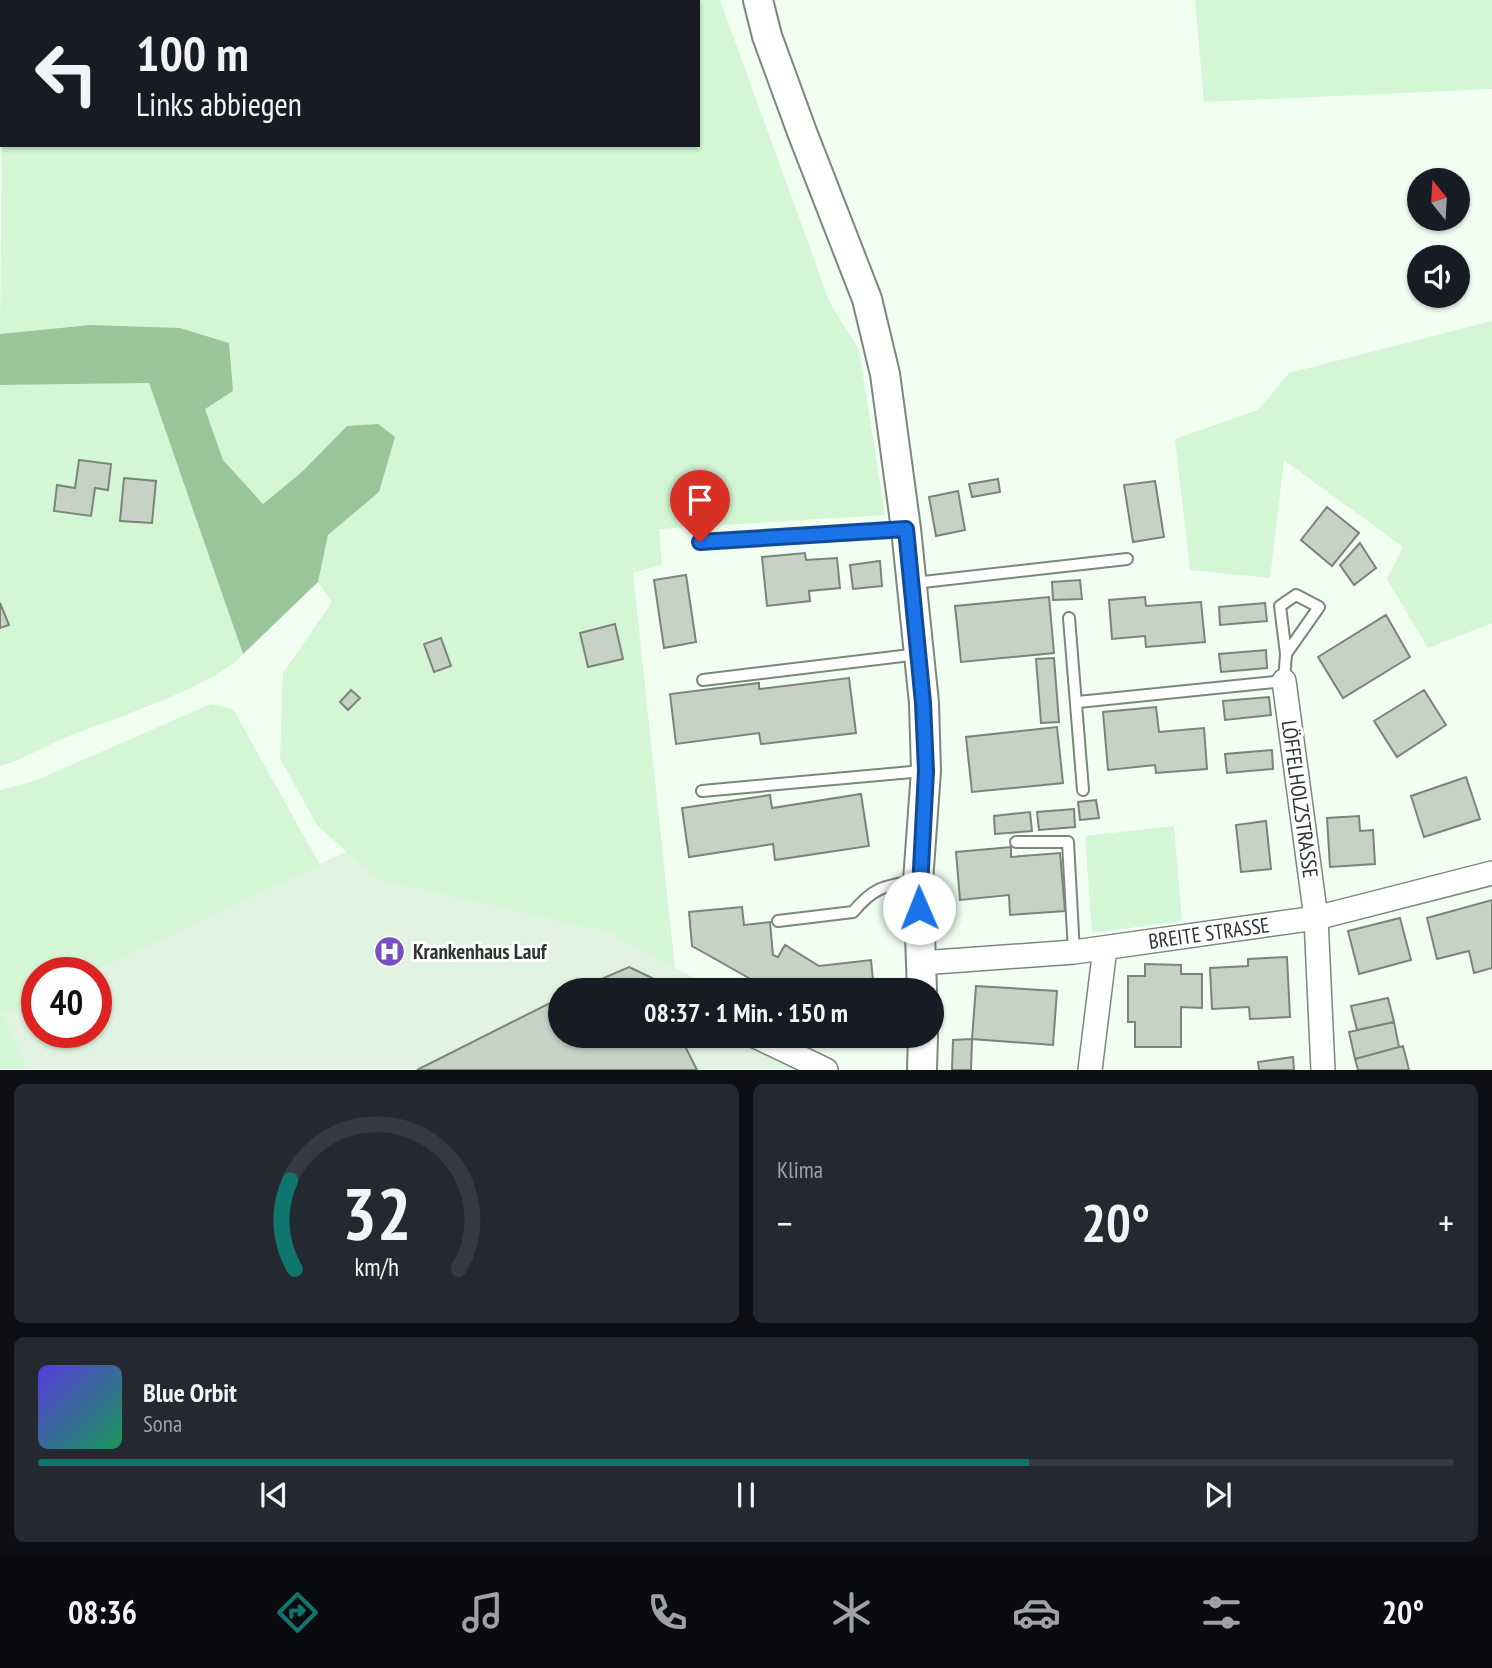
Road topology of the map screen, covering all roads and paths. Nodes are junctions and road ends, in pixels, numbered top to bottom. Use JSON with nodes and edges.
{"nodes":[{"id":1,"x":758,"y":0,"type":"edge"},
{"id":2,"x":906,"y":529,"type":"junction"},
{"id":3,"x":700,"y":542,"type":"dead end"},
{"id":4,"x":1127,"y":558,"type":"dead end"},
{"id":5,"x":911,"y":583,"type":"junction"},
{"id":6,"x":1069,"y":618,"type":"dead end"},
{"id":7,"x":919,"y":654,"type":"junction"},
{"id":8,"x":1286,"y":654,"type":"junction"},
{"id":9,"x":703,"y":680,"type":"dead end"},
{"id":10,"x":1284,"y":681,"type":"junction"},
{"id":11,"x":1078,"y":702,"type":"junction"},
{"id":12,"x":926,"y":771,"type":"junction"},
{"id":13,"x":1083,"y":790,"type":"dead end"},
{"id":14,"x":702,"y":791,"type":"dead end"},
{"id":15,"x":1016,"y":842,"type":"dead end"},
{"id":16,"x":1492,"y":873,"type":"edge"},
{"id":17,"x":918,"y":881,"type":"junction"},
{"id":18,"x":1316,"y":918,"type":"junction"},
{"id":19,"x":778,"y":921,"type":"dead end"},
{"id":20,"x":1105,"y":948,"type":"junction"},
{"id":21,"x":1074,"y":952,"type":"junction"},
{"id":22,"x":922,"y":977,"type":"edge"},
{"id":23,"x":780,"y":1048,"type":"edge"},
{"id":24,"x":923,"y":1048,"type":"edge"},
{"id":25,"x":825,"y":1069,"type":"edge"},
{"id":26,"x":922,"y":1069,"type":"edge"},
{"id":27,"x":1090,"y":1069,"type":"edge"},
{"id":28,"x":1324,"y":1069,"type":"edge"}],
"edges":[{"from":1,"to":2,"type":"street"},
{"from":2,"to":3,"type":"lane"},
{"from":2,"to":5,"type":"street"},
{"from":4,"to":5,"type":"lane"},
{"from":5,"to":7,"type":"street"},
{"from":6,"to":11,"type":"lane"},
{"from":7,"to":9,"type":"lane"},
{"from":7,"to":12,"type":"street"},
{"from":8,"to":8,"type":"lane"},
{"from":8,"to":10,"type":"lane"},
{"from":10,"to":11,"type":"lane"},
{"from":10,"to":18,"type":"street","name":"LÖFFELHOLZSTRASSE"},
{"from":11,"to":13,"type":"lane"},
{"from":12,"to":14,"type":"lane"},
{"from":12,"to":17,"type":"street"},
{"from":15,"to":21,"type":"lane"},
{"from":16,"to":18,"type":"street","name":"BREITE STRASSE"},
{"from":17,"to":19,"type":"lane"},
{"from":17,"to":22,"type":"street"},
{"from":18,"to":20,"type":"street","name":"BREITE STRASSE"},
{"from":18,"to":28,"type":"street","name":"LÖFFELHOLZSTRASSE"},
{"from":20,"to":21,"type":"street","name":"BREITE STRASSE"},
{"from":20,"to":27,"type":"street"},
{"from":21,"to":22,"type":"street","name":"BREITE STRASSE"},
{"from":23,"to":25,"type":"street"},
{"from":24,"to":26,"type":"street"}]}
